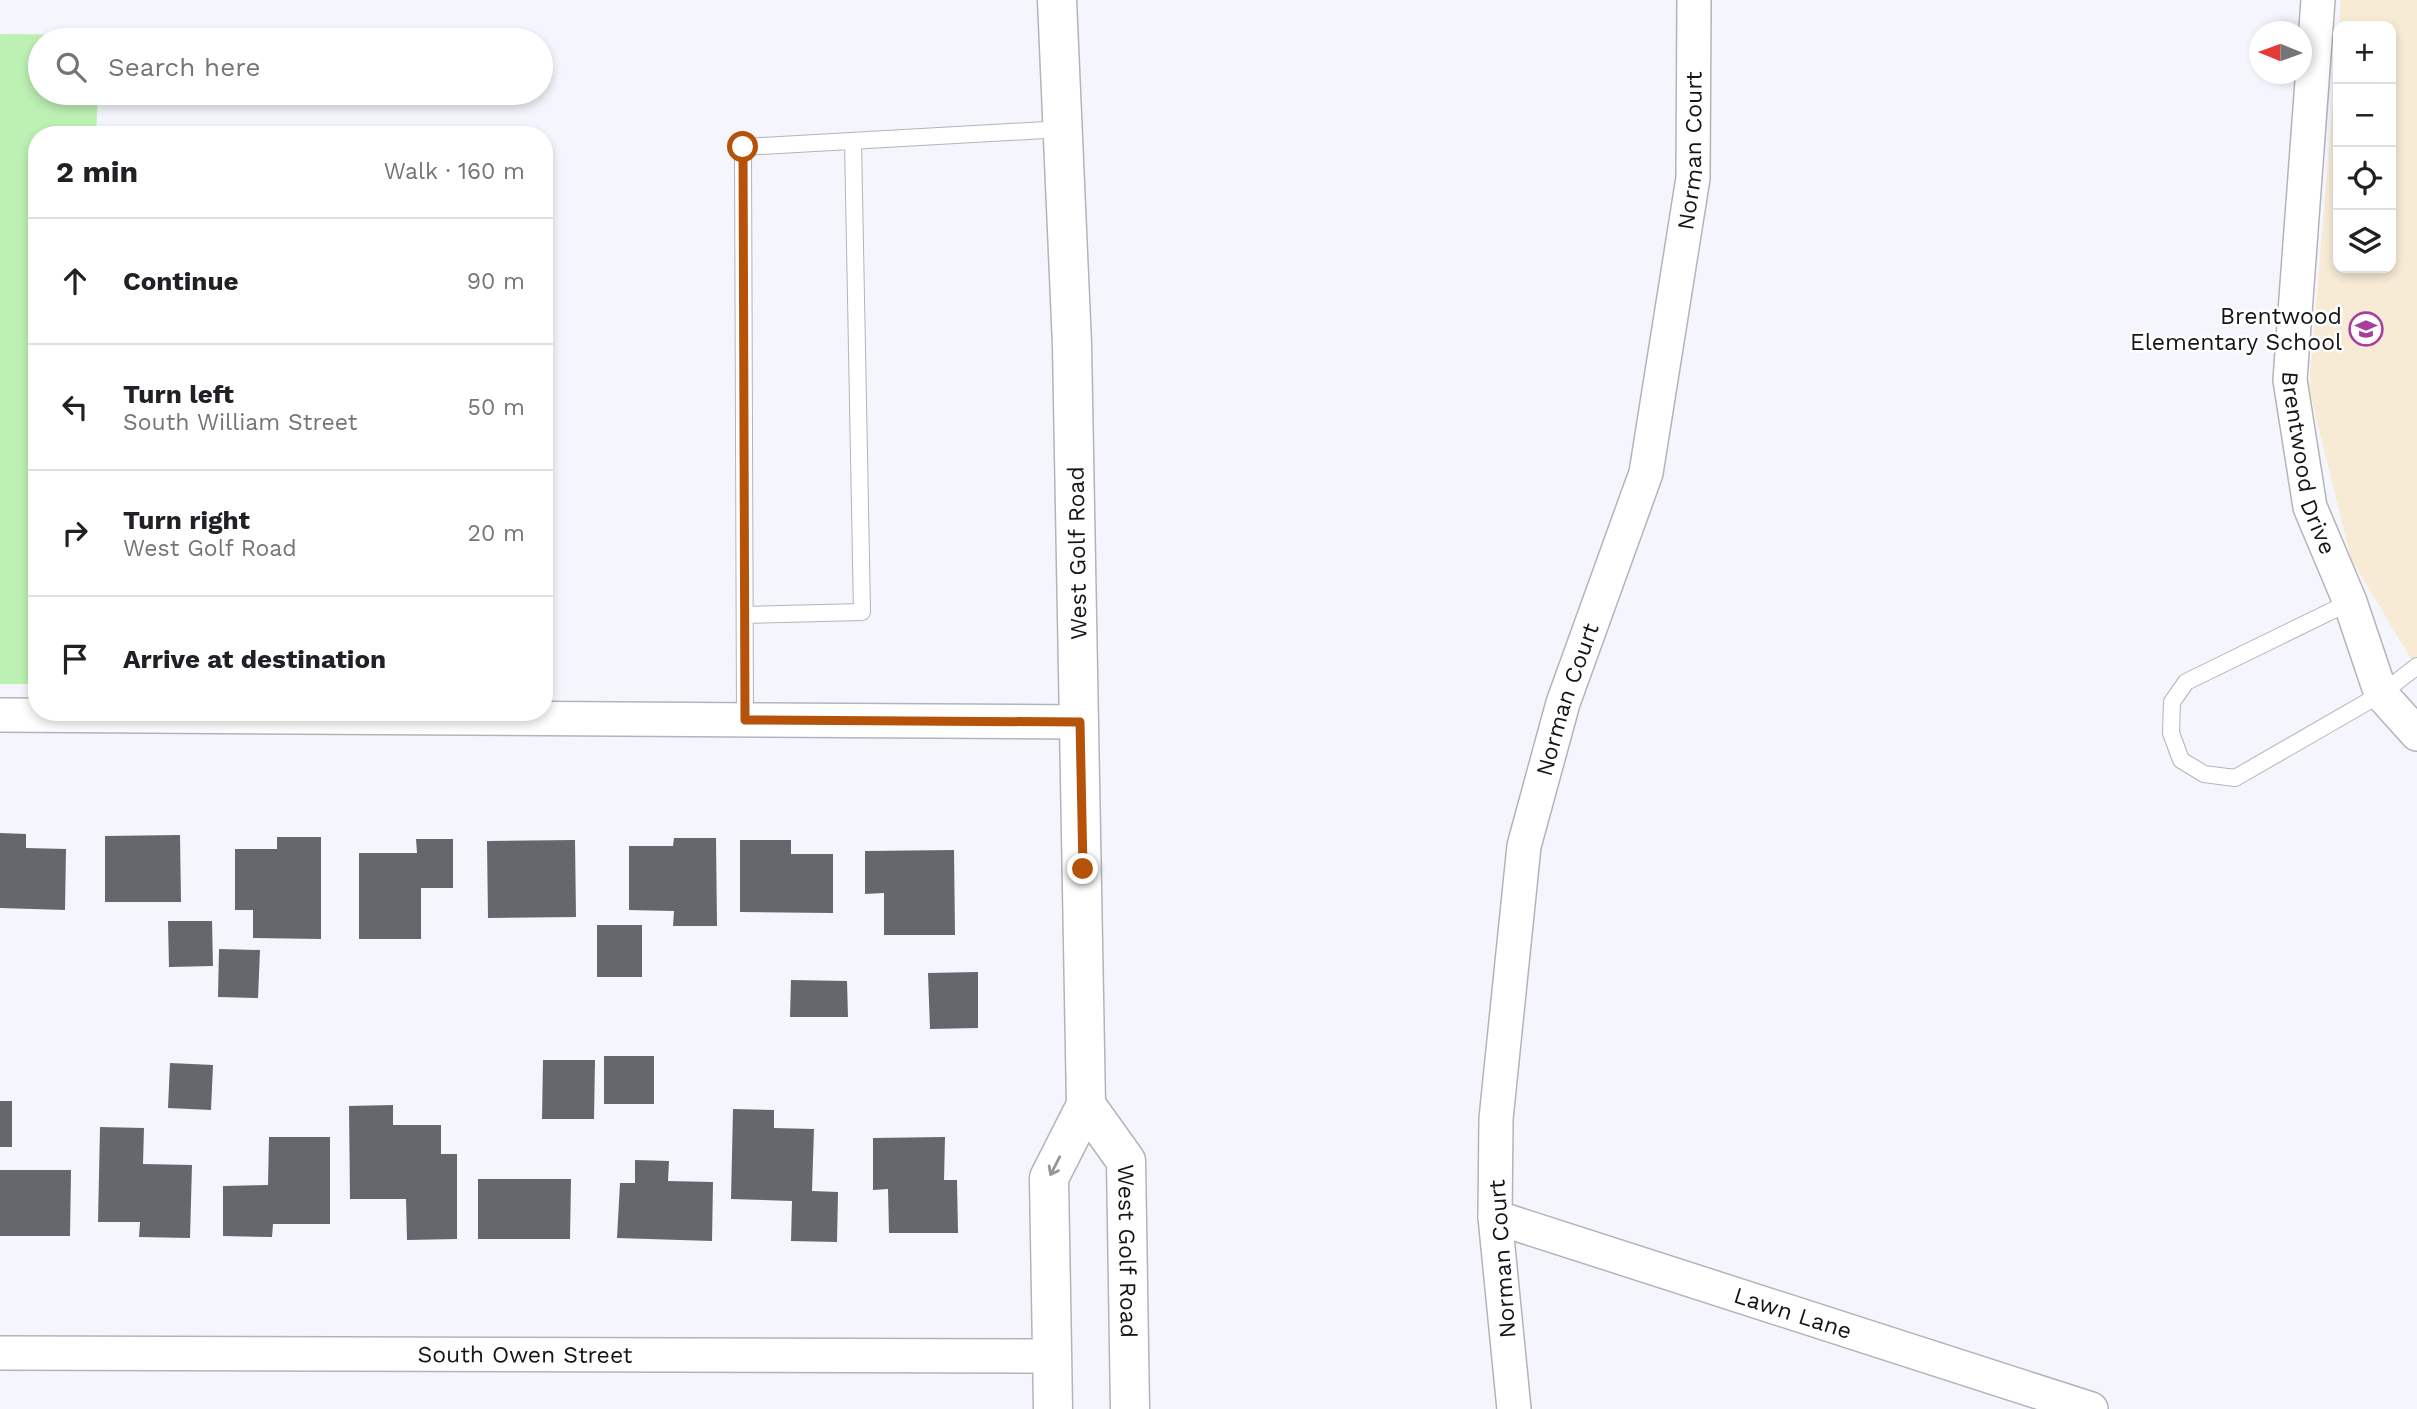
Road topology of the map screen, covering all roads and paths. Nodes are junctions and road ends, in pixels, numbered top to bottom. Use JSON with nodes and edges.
{"nodes":[{"id":1,"x":1057,"y":0,"type":"edge"},
{"id":2,"x":1694,"y":0,"type":"edge"},
{"id":3,"x":2318,"y":0,"type":"edge"},
{"id":4,"x":1064,"y":129,"type":"junction"},
{"id":5,"x":853,"y":141,"type":"junction"},
{"id":6,"x":2350,"y":602,"type":"junction"},
{"id":7,"x":745,"y":615,"type":"junction"},
{"id":8,"x":2417,"y":666,"type":"edge"},
{"id":9,"x":2381,"y":694,"type":"junction"},
{"id":10,"x":0,"y":715,"type":"edge"},
{"id":11,"x":28,"y":715,"type":"edge"},
{"id":12,"x":553,"y":719,"type":"edge"},
{"id":13,"x":745,"y":720,"type":"junction"},
{"id":14,"x":1080,"y":722,"type":"junction"},
{"id":15,"x":2417,"y":734,"type":"edge"},
{"id":16,"x":1086,"y":1105,"type":"junction"},
{"id":17,"x":1495,"y":1217,"type":"junction"},
{"id":18,"x":0,"y":1353,"type":"edge"},
{"id":19,"x":1052,"y":1356,"type":"junction"},
{"id":20,"x":1053,"y":1409,"type":"edge"},
{"id":21,"x":1130,"y":1409,"type":"edge"},
{"id":22,"x":1514,"y":1409,"type":"edge"},
{"id":23,"x":2091,"y":1409,"type":"edge"}],
"edges":[{"from":1,"to":4,"type":"main road","name":"West Golf Road"},
{"from":2,"to":17,"type":"street","name":"Norman Court"},
{"from":3,"to":6,"type":"street","name":"Brentwood Drive"},
{"from":4,"to":5,"type":"lane"},
{"from":4,"to":14,"type":"main road","name":"West Golf Road"},
{"from":5,"to":7,"type":"lane"},
{"from":5,"to":7,"type":"lane"},
{"from":6,"to":9,"type":"street","name":"Brentwood Drive"},
{"from":6,"to":9,"type":"lane"},
{"from":7,"to":13,"type":"lane"},
{"from":8,"to":9,"type":"lane"},
{"from":9,"to":15,"type":"street","name":"Brentwood Drive"},
{"from":10,"to":11,"type":"street"},
{"from":12,"to":13,"type":"street"},
{"from":13,"to":14,"type":"street"},
{"from":14,"to":16,"type":"main road","name":"West Golf Road"},
{"from":16,"to":19,"type":"main road","name":"West Golf Road","one_way":true},
{"from":16,"to":21,"type":"main road","name":"West Golf Road"},
{"from":17,"to":22,"type":"street","name":"Norman Court"},
{"from":17,"to":23,"type":"street","name":"Lawn Lane"},
{"from":18,"to":19,"type":"street","name":"South Owen Street"},
{"from":19,"to":20,"type":"main road","name":"West Golf Road"}]}
